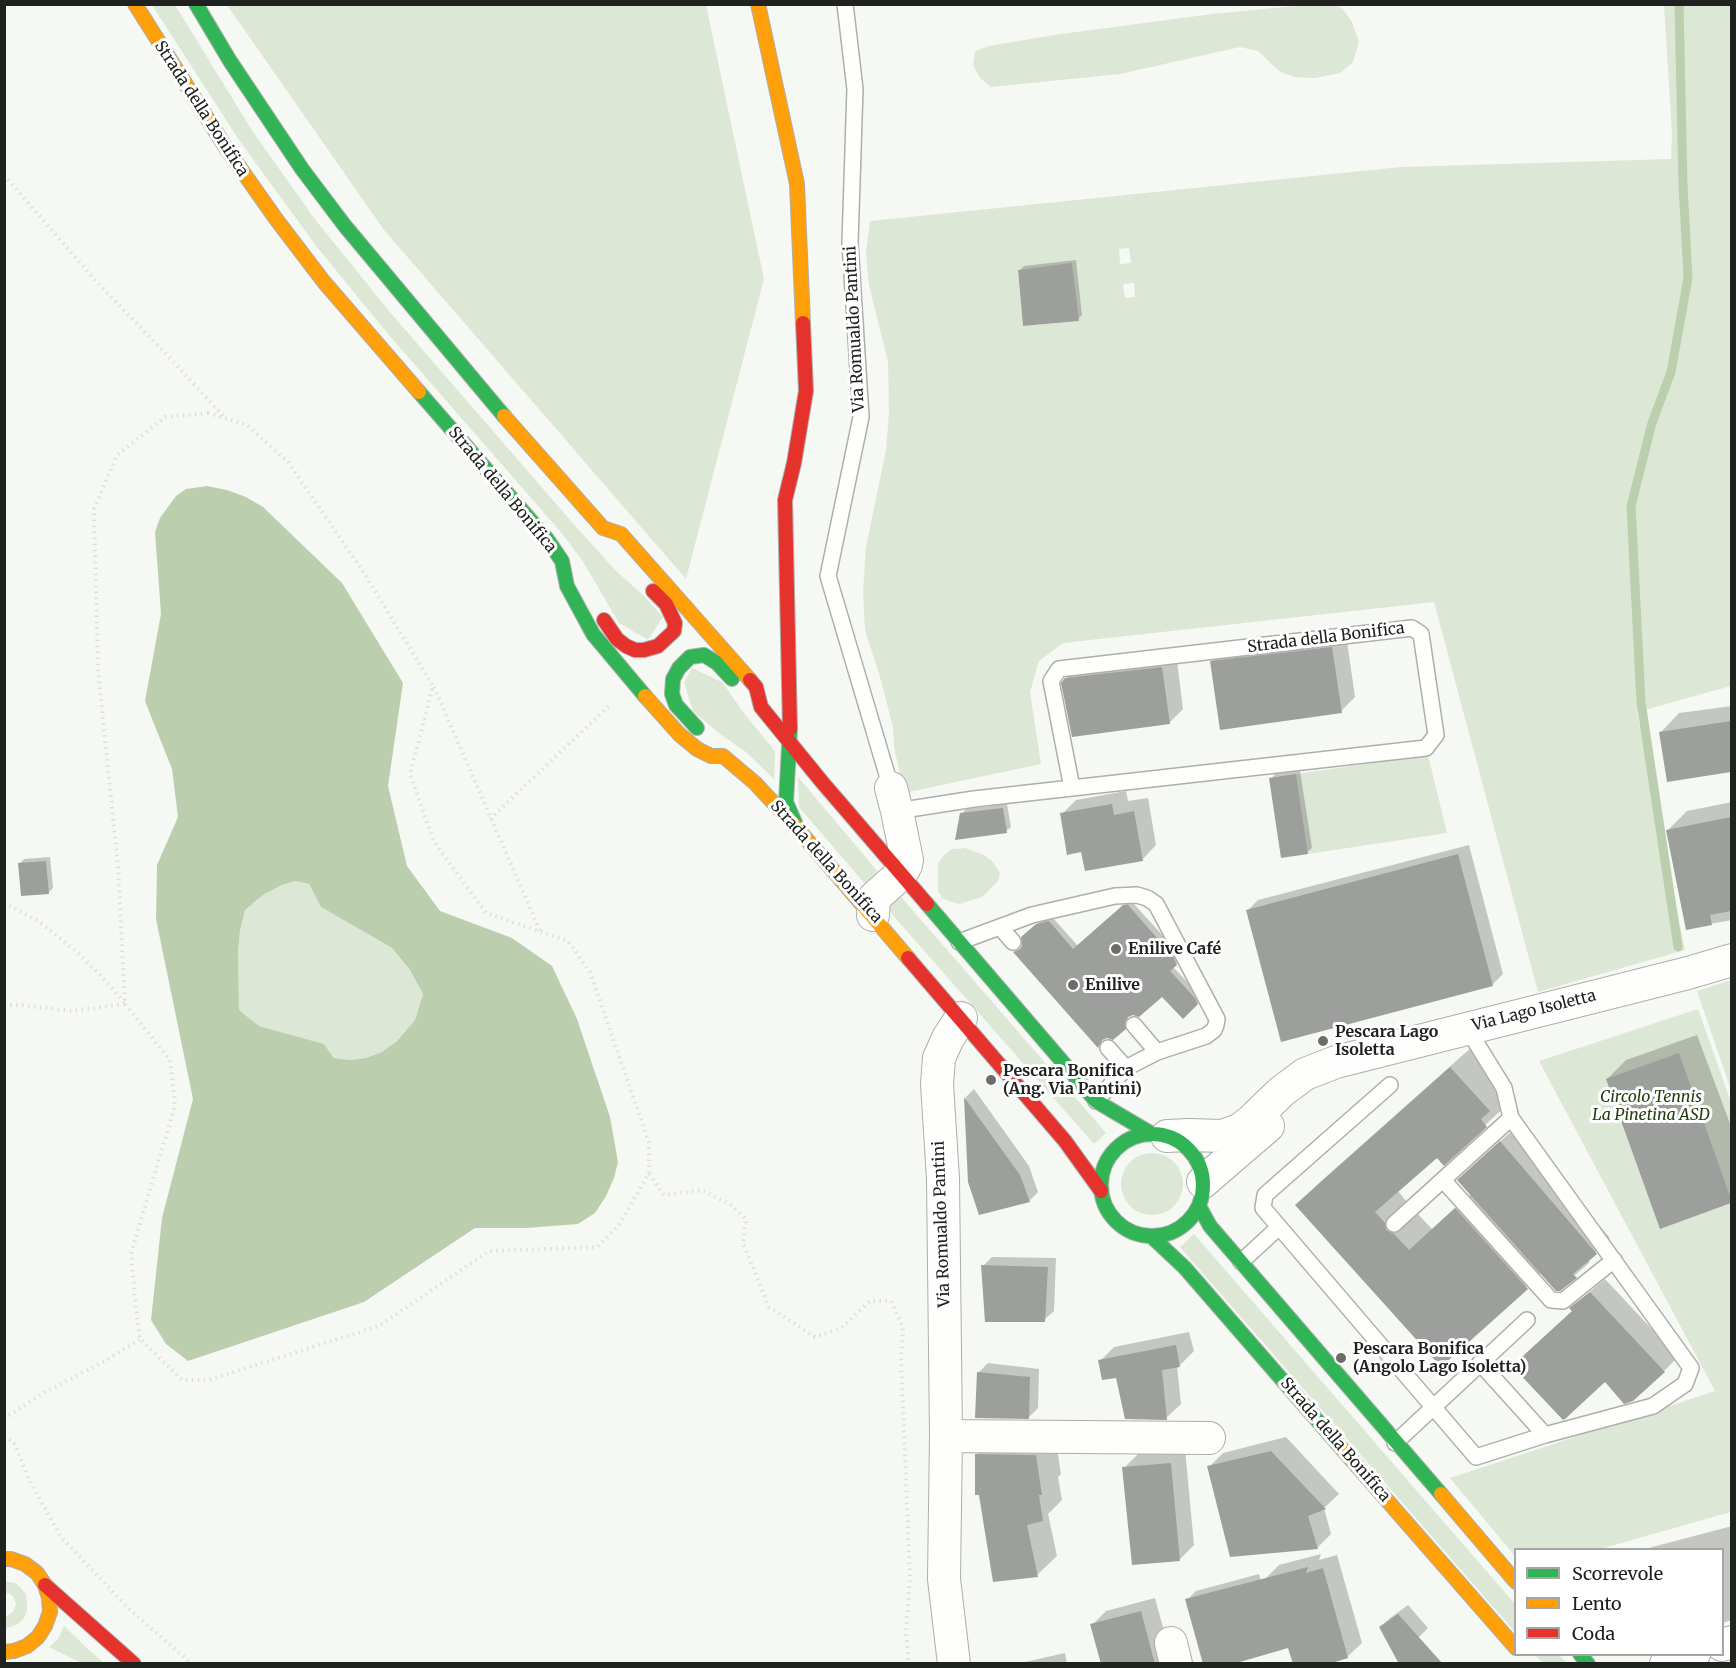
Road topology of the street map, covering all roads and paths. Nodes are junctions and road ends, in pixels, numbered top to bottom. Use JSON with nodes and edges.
{"nodes":[{"id":1,"x":135,"y":4,"type":"edge"},
{"id":2,"x":196,"y":4,"type":"edge"},
{"id":3,"x":759,"y":4,"type":"edge"},
{"id":4,"x":845,"y":4,"type":"edge"},
{"id":5,"x":4,"y":175,"type":"edge"},
{"id":6,"x":226,"y":418,"type":"junction"},
{"id":7,"x":603,"y":528,"type":"junction"},
{"id":8,"x":610,"y":547,"type":"dead end"},
{"id":9,"x":562,"y":561,"type":"junction"},
{"id":10,"x":579,"y":577,"type":"dead end"},
{"id":11,"x":642,"y":579,"type":"dead end"},
{"id":12,"x":596,"y":606,"type":"dead end"},
{"id":13,"x":627,"y":676,"type":"junction"},
{"id":14,"x":434,"y":686,"type":"junction"},
{"id":15,"x":761,"y":707,"type":"junction"},
{"id":16,"x":790,"y":741,"type":"junction"},
{"id":17,"x":723,"y":756,"type":"junction"},
{"id":18,"x":1072,"y":788,"type":"junction"},
{"id":19,"x":894,"y":800,"type":"junction"},
{"id":20,"x":490,"y":819,"type":"junction"},
{"id":21,"x":796,"y":827,"type":"junction"},
{"id":22,"x":901,"y":874,"type":"junction"},
{"id":23,"x":4,"y":903,"type":"edge"},
{"id":24,"x":873,"y":915,"type":"junction"},
{"id":25,"x":1000,"y":927,"type":"junction"},
{"id":26,"x":540,"y":931,"type":"junction"},
{"id":27,"x":960,"y":942,"type":"junction"},
{"id":28,"x":1014,"y":942,"type":"dead end"},
{"id":29,"x":1731,"y":960,"type":"edge"},
{"id":30,"x":125,"y":1004,"type":"junction"},
{"id":31,"x":4,"y":1005,"type":"edge"},
{"id":32,"x":962,"y":1018,"type":"junction"},
{"id":33,"x":1134,"y":1025,"type":"dead end"},
{"id":34,"x":1467,"y":1028,"type":"junction"},
{"id":35,"x":1108,"y":1048,"type":"dead end"},
{"id":36,"x":1157,"y":1052,"type":"junction"},
{"id":37,"x":1336,"y":1062,"type":"junction"},
{"id":38,"x":1126,"y":1068,"type":"junction"},
{"id":39,"x":1390,"y":1085,"type":"dead end"},
{"id":40,"x":1096,"y":1101,"type":"junction"},
{"id":41,"x":1511,"y":1118,"type":"junction"},
{"id":42,"x":1160,"y":1135,"type":"junction"},
{"id":43,"x":649,"y":1173,"type":"junction"},
{"id":44,"x":1443,"y":1180,"type":"junction"},
{"id":45,"x":1101,"y":1191,"type":"junction"},
{"id":46,"x":1201,"y":1194,"type":"junction"},
{"id":47,"x":1394,"y":1224,"type":"dead end"},
{"id":48,"x":1279,"y":1227,"type":"junction"},
{"id":49,"x":1151,"y":1236,"type":"junction"},
{"id":50,"x":1614,"y":1260,"type":"junction"},
{"id":51,"x":1241,"y":1262,"type":"junction"},
{"id":52,"x":1527,"y":1320,"type":"dead end"},
{"id":53,"x":140,"y":1339,"type":"junction"},
{"id":54,"x":1480,"y":1363,"type":"junction"},
{"id":55,"x":1433,"y":1406,"type":"junction"},
{"id":56,"x":4,"y":1419,"type":"edge"},
{"id":57,"x":1545,"y":1435,"type":"junction"},
{"id":58,"x":946,"y":1436,"type":"junction"},
{"id":59,"x":4,"y":1437,"type":"edge"},
{"id":60,"x":1209,"y":1438,"type":"dead end"},
{"id":61,"x":1395,"y":1443,"type":"junction"},
{"id":62,"x":4,"y":1559,"type":"edge"},
{"id":63,"x":1514,"y":1581,"type":"edge"},
{"id":64,"x":45,"y":1585,"type":"junction"},
{"id":65,"x":1514,"y":1647,"type":"edge"},
{"id":66,"x":7,"y":1652,"type":"edge"},
{"id":67,"x":1688,"y":1656,"type":"edge"},
{"id":68,"x":31,"y":1659,"type":"dead end"},
{"id":69,"x":134,"y":1664,"type":"edge"},
{"id":70,"x":192,"y":1664,"type":"edge"},
{"id":71,"x":909,"y":1664,"type":"edge"},
{"id":72,"x":954,"y":1664,"type":"edge"},
{"id":73,"x":1666,"y":1664,"type":"edge"}],
"edges":[{"from":1,"to":9,"type":"main road","name":"Strada della Bonifica"},
{"from":2,"to":7,"type":"main road"},
{"from":3,"to":16,"type":"main road"},
{"from":4,"to":19,"type":"lane","name":"Via Romualdo Pantini"},
{"from":5,"to":6,"type":"path"},
{"from":6,"to":14,"type":"path"},
{"from":6,"to":30,"type":"path"},
{"from":7,"to":8,"type":"main road"},
{"from":7,"to":15,"type":"main road"},
{"from":9,"to":10,"type":"main road"},
{"from":9,"to":13,"type":"main road","name":"Strada della Bonifica"},
{"from":11,"to":12,"type":"main road"},
{"from":13,"to":17,"type":"main road","name":"Strada della Bonifica"},
{"from":13,"to":20,"type":"path"},
{"from":14,"to":20,"type":"path"},
{"from":14,"to":26,"type":"path"},
{"from":15,"to":16,"type":"main road"},
{"from":15,"to":17,"type":"main road"},
{"from":16,"to":21,"type":"main road"},
{"from":16,"to":22,"type":"main road"},
{"from":17,"to":21,"type":"main road","name":"Strada della Bonifica"},
{"from":18,"to":18,"type":"lane","name":"Strada della Bonifica"},
{"from":18,"to":19,"type":"lane","name":"Strada della Bonifica"},
{"from":19,"to":22,"type":"street","name":"Via Romualdo Pantini"},
{"from":20,"to":26,"type":"path"},
{"from":21,"to":24,"type":"main road","name":"Strada della Bonifica"},
{"from":22,"to":24,"type":"street"},
{"from":22,"to":27,"type":"main road"},
{"from":23,"to":30,"type":"path"},
{"from":24,"to":32,"type":"main road","name":"Strada della Bonifica"},
{"from":25,"to":27,"type":"lane"},
{"from":25,"to":28,"type":"lane"},
{"from":25,"to":36,"type":"lane"},
{"from":26,"to":43,"type":"path"},
{"from":27,"to":40,"type":"main road"},
{"from":29,"to":34,"type":"street","name":"Via Lago Isoletta"},
{"from":30,"to":31,"type":"path"},
{"from":30,"to":53,"type":"path"},
{"from":32,"to":45,"type":"main road","name":"Strada della Bonifica"},
{"from":32,"to":58,"type":"street","name":"Via Romualdo Pantini"},
{"from":33,"to":36,"type":"lane"},
{"from":34,"to":37,"type":"street","name":"Via Lago Isoletta"},
{"from":34,"to":41,"type":"lane"},
{"from":35,"to":38,"type":"lane"},
{"from":36,"to":38,"type":"lane"},
{"from":37,"to":42,"type":"street","name":"Via Lago Isoletta"},
{"from":37,"to":46,"type":"street","name":"Via Lago Isoletta"},
{"from":38,"to":40,"type":"lane"},
{"from":39,"to":48,"type":"lane"},
{"from":40,"to":42,"type":"main road"},
{"from":41,"to":44,"type":"lane"},
{"from":41,"to":50,"type":"lane"},
{"from":42,"to":45,"type":"main road"},
{"from":42,"to":46,"type":"main road"},
{"from":43,"to":53,"type":"path"},
{"from":43,"to":71,"type":"path"},
{"from":44,"to":47,"type":"lane"},
{"from":44,"to":50,"type":"lane"},
{"from":45,"to":49,"type":"main road"},
{"from":46,"to":49,"type":"main road"},
{"from":46,"to":51,"type":"main road"},
{"from":48,"to":51,"type":"lane"},
{"from":48,"to":55,"type":"lane"},
{"from":49,"to":65,"type":"main road","name":"Strada della Bonifica"},
{"from":50,"to":57,"type":"lane"},
{"from":51,"to":61,"type":"main road"},
{"from":52,"to":54,"type":"lane"},
{"from":53,"to":56,"type":"path"},
{"from":54,"to":55,"type":"lane"},
{"from":54,"to":57,"type":"lane"},
{"from":55,"to":57,"type":"lane"},
{"from":55,"to":61,"type":"lane"},
{"from":58,"to":60,"type":"street"},
{"from":58,"to":72,"type":"street","name":"Via Romualdo Pantini"},
{"from":59,"to":70,"type":"path"},
{"from":61,"to":63,"type":"main road"},
{"from":62,"to":64,"type":"main road"},
{"from":64,"to":66,"type":"main road"},
{"from":64,"to":69,"type":"main road"},
{"from":66,"to":68,"type":"main road"},
{"from":67,"to":73,"type":"street"}]}
